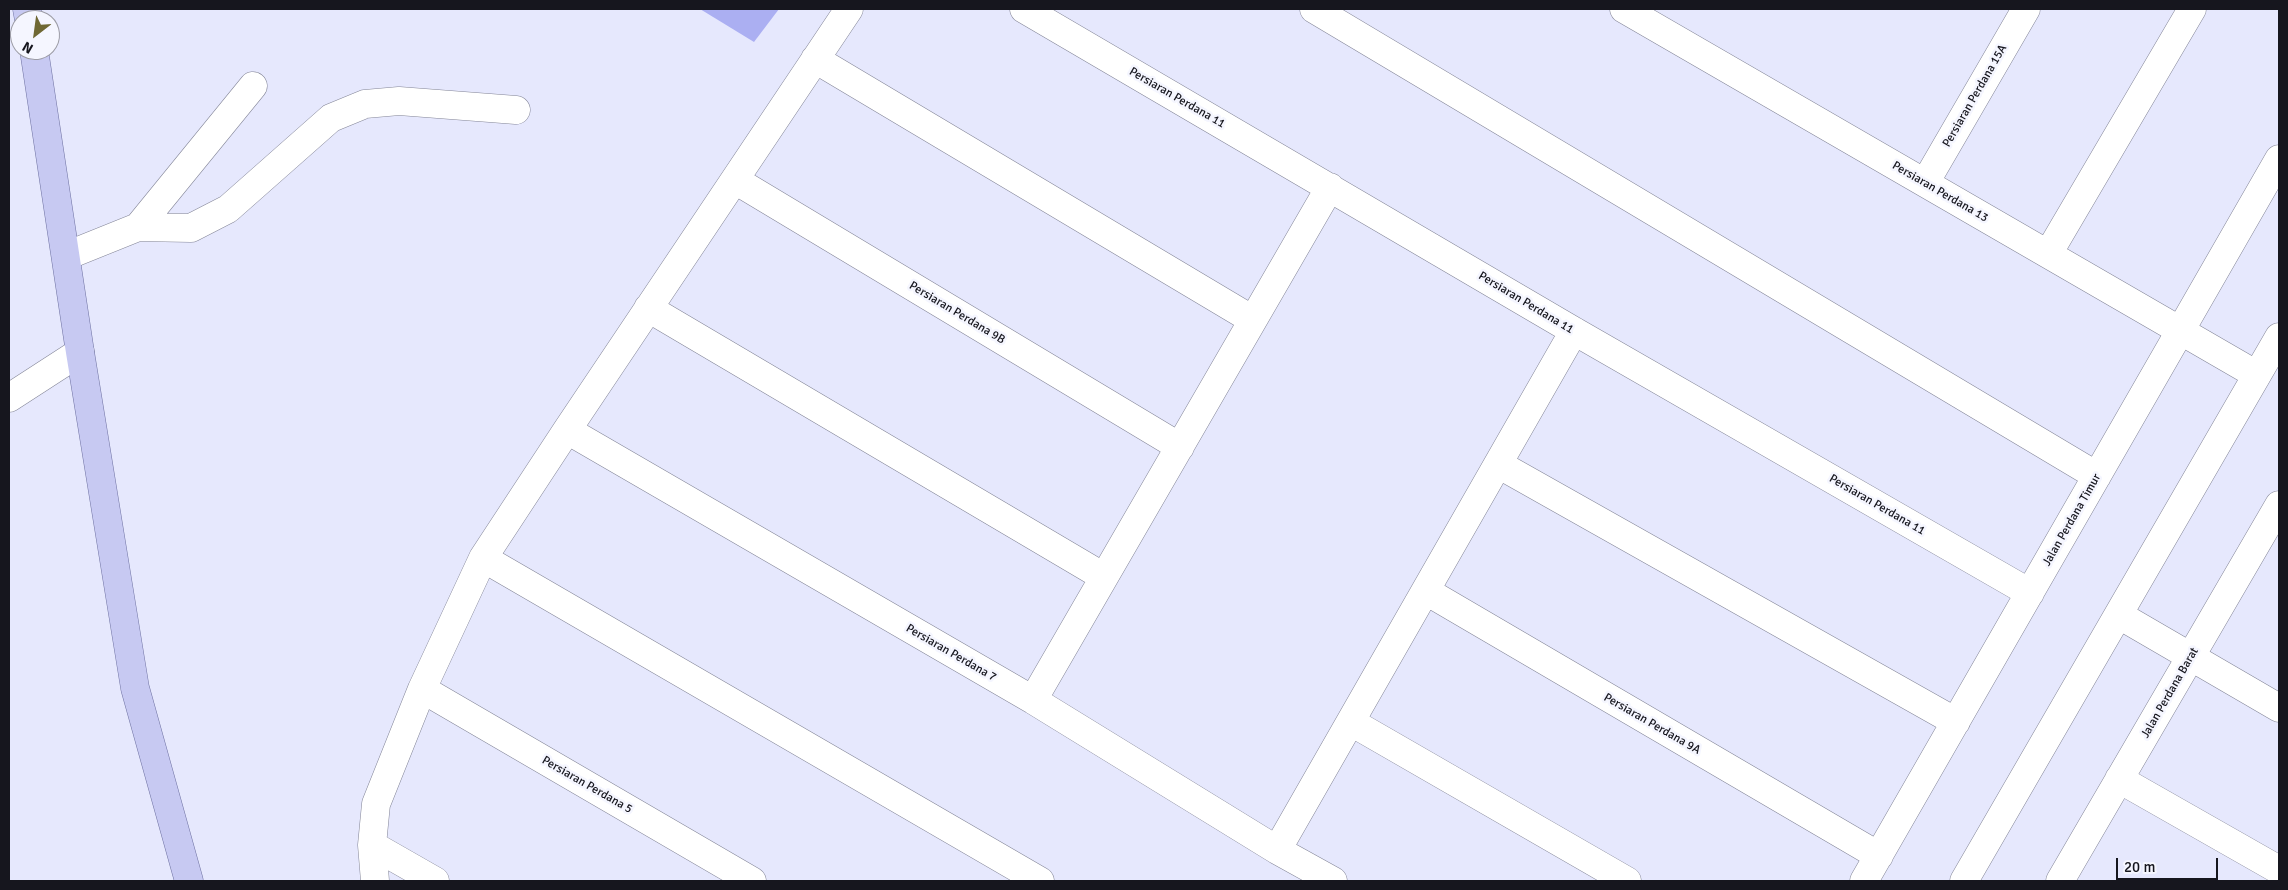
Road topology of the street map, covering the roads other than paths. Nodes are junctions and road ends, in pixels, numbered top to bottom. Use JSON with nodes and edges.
{"nodes":[{"id":1,"x":849,"y":9,"type":"edge"},
{"id":2,"x":1024,"y":9,"type":"edge"},
{"id":3,"x":1314,"y":9,"type":"edge"},
{"id":4,"x":1624,"y":9,"type":"edge"},
{"id":5,"x":2026,"y":9,"type":"edge"},
{"id":6,"x":2192,"y":9,"type":"edge"},
{"id":7,"x":815,"y":59,"type":"junction"},
{"id":8,"x":36,"y":60,"type":"edge"},
{"id":9,"x":253,"y":86,"type":"dead end"},
{"id":10,"x":516,"y":110,"type":"dead end"},
{"id":11,"x":2279,"y":159,"type":"edge"},
{"id":12,"x":735,"y":180,"type":"junction"},
{"id":13,"x":1925,"y":183,"type":"junction"},
{"id":14,"x":1330,"y":187,"type":"junction"},
{"id":15,"x":138,"y":228,"type":"junction"},
{"id":16,"x":2048,"y":254,"type":"junction"},
{"id":17,"x":66,"y":256,"type":"junction"},
{"id":18,"x":648,"y":308,"type":"junction"},
{"id":19,"x":1253,"y":320,"type":"junction"},
{"id":20,"x":2181,"y":331,"type":"junction"},
{"id":21,"x":1574,"y":332,"type":"junction"},
{"id":22,"x":2279,"y":337,"type":"edge"},
{"id":23,"x":80,"y":352,"type":"junction"},
{"id":24,"x":2257,"y":375,"type":"junction"},
{"id":25,"x":9,"y":398,"type":"edge"},
{"id":26,"x":567,"y":430,"type":"junction"},
{"id":27,"x":1180,"y":447,"type":"junction"},
{"id":28,"x":1498,"y":464,"type":"junction"},
{"id":29,"x":2097,"y":476,"type":"junction"},
{"id":30,"x":2275,"y":522,"type":"edge"},
{"id":31,"x":483,"y":558,"type":"junction"},
{"id":32,"x":1104,"y":578,"type":"junction"},
{"id":33,"x":1426,"y":591,"type":"junction"},
{"id":34,"x":2030,"y":593,"type":"junction"},
{"id":35,"x":2119,"y":615,"type":"junction"},
{"id":36,"x":2191,"y":656,"type":"junction"},
{"id":37,"x":422,"y":689,"type":"junction"},
{"id":38,"x":1033,"y":700,"type":"junction"},
{"id":39,"x":2279,"y":708,"type":"edge"},
{"id":40,"x":1351,"y":722,"type":"junction"},
{"id":41,"x":1956,"y":722,"type":"junction"},
{"id":42,"x":2120,"y":779,"type":"junction"},
{"id":43,"x":372,"y":845,"type":"junction"},
{"id":44,"x":1277,"y":850,"type":"junction"},
{"id":45,"x":1879,"y":856,"type":"junction"},
{"id":46,"x":2279,"y":870,"type":"edge"},
{"id":47,"x":189,"y":881,"type":"edge"},
{"id":48,"x":375,"y":881,"type":"edge"},
{"id":49,"x":435,"y":881,"type":"edge"},
{"id":50,"x":752,"y":881,"type":"edge"},
{"id":51,"x":1040,"y":881,"type":"edge"},
{"id":52,"x":1333,"y":881,"type":"edge"},
{"id":53,"x":1627,"y":881,"type":"edge"},
{"id":54,"x":1864,"y":881,"type":"edge"},
{"id":55,"x":1964,"y":881,"type":"edge"},
{"id":56,"x":2060,"y":881,"type":"edge"}],
"edges":[{"from":1,"to":7,"type":"street"},
{"from":2,"to":14,"type":"street","name":"Persiaran Perdana 11"},
{"from":3,"to":29,"type":"street"},
{"from":4,"to":13,"type":"street","name":"Persiaran Perdana 13"},
{"from":5,"to":13,"type":"street","name":"Persiaran Perdana 15A"},
{"from":6,"to":16,"type":"street"},
{"from":7,"to":12,"type":"street"},
{"from":7,"to":19,"type":"street"},
{"from":8,"to":17,"type":"main road"},
{"from":9,"to":15,"type":"street"},
{"from":10,"to":15,"type":"street"},
{"from":11,"to":20,"type":"street","name":"Jalan Perdana Timur"},
{"from":12,"to":18,"type":"street"},
{"from":12,"to":27,"type":"street","name":"Persiaran Perdana 9B"},
{"from":13,"to":16,"type":"street","name":"Persiaran Perdana 13"},
{"from":14,"to":19,"type":"street"},
{"from":14,"to":21,"type":"street","name":"Persiaran Perdana 11"},
{"from":15,"to":17,"type":"street"},
{"from":16,"to":20,"type":"street","name":"Persiaran Perdana 13"},
{"from":17,"to":23,"type":"main road"},
{"from":18,"to":26,"type":"street"},
{"from":18,"to":32,"type":"street"},
{"from":19,"to":27,"type":"street"},
{"from":20,"to":24,"type":"street","name":"Persiaran Perdana 13"},
{"from":20,"to":29,"type":"street","name":"Jalan Perdana Timur"},
{"from":21,"to":28,"type":"street"},
{"from":21,"to":34,"type":"street","name":"Persiaran Perdana 11"},
{"from":22,"to":24,"type":"street"},
{"from":23,"to":25,"type":"street"},
{"from":23,"to":47,"type":"main road"},
{"from":24,"to":35,"type":"street"},
{"from":26,"to":31,"type":"street"},
{"from":26,"to":38,"type":"street","name":"Persiaran Perdana 7"},
{"from":27,"to":32,"type":"street"},
{"from":28,"to":33,"type":"street"},
{"from":28,"to":41,"type":"street"},
{"from":29,"to":34,"type":"street","name":"Jalan Perdana Timur"},
{"from":30,"to":36,"type":"street","name":"Jalan Perdana Barat"},
{"from":31,"to":37,"type":"street"},
{"from":31,"to":51,"type":"street"},
{"from":32,"to":38,"type":"street"},
{"from":33,"to":40,"type":"street"},
{"from":33,"to":45,"type":"street","name":"Persiaran Perdana 9A"},
{"from":34,"to":41,"type":"street","name":"Jalan Perdana Timur"},
{"from":35,"to":36,"type":"street"},
{"from":35,"to":55,"type":"street"},
{"from":36,"to":39,"type":"street"},
{"from":36,"to":42,"type":"street","name":"Jalan Perdana Barat"},
{"from":37,"to":43,"type":"street"},
{"from":37,"to":50,"type":"street","name":"Persiaran Perdana 5"},
{"from":38,"to":44,"type":"street","name":"Persiaran Perdana 7"},
{"from":40,"to":44,"type":"street"},
{"from":40,"to":53,"type":"street"},
{"from":41,"to":45,"type":"street","name":"Jalan Perdana Timur"},
{"from":42,"to":46,"type":"street"},
{"from":42,"to":56,"type":"street","name":"Jalan Perdana Barat"},
{"from":43,"to":48,"type":"street"},
{"from":43,"to":49,"type":"street"},
{"from":44,"to":52,"type":"street","name":"Persiaran Perdana 7"},
{"from":45,"to":54,"type":"street","name":"Jalan Perdana Timur"}]}
